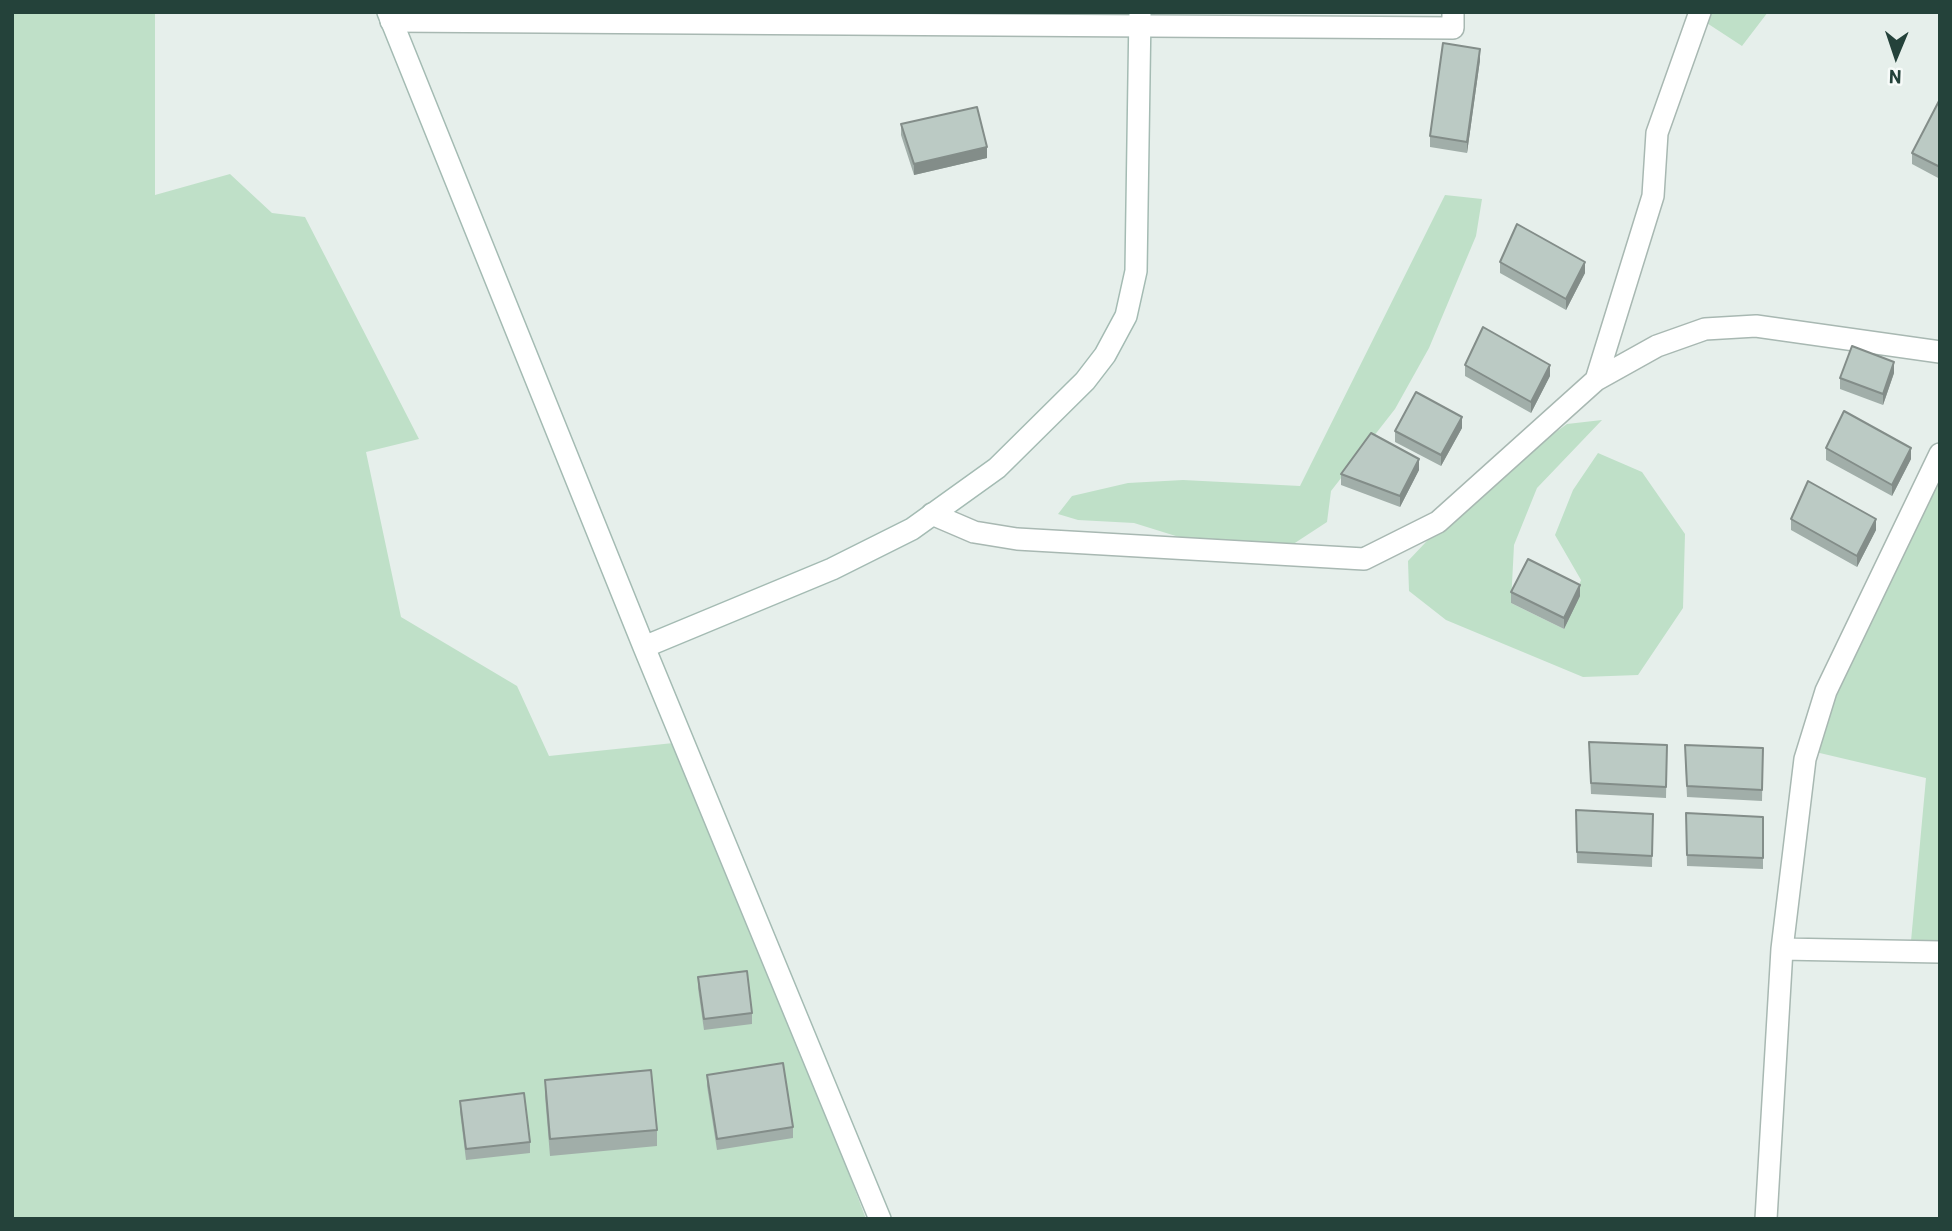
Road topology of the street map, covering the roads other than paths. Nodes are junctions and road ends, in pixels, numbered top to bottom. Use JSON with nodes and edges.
{"nodes":[{"id":1,"x":1453,"y":12,"type":"edge"},
{"id":2,"x":1700,"y":12,"type":"edge"},
{"id":3,"x":390,"y":16,"type":"edge"},
{"id":4,"x":1140,"y":19,"type":"edge"},
{"id":5,"x":1940,"y":352,"type":"edge"},
{"id":6,"x":1596,"y":380,"type":"junction"},
{"id":7,"x":1940,"y":454,"type":"edge"},
{"id":8,"x":932,"y":514,"type":"junction"},
{"id":9,"x":643,"y":647,"type":"junction"},
{"id":10,"x":1782,"y":949,"type":"junction"},
{"id":11,"x":1940,"y":952,"type":"edge"},
{"id":12,"x":880,"y":1219,"type":"edge"},
{"id":13,"x":1766,"y":1219,"type":"edge"}],
"edges":[{"from":1,"to":4,"type":"street"},
{"from":2,"to":6,"type":"street"},
{"from":3,"to":4,"type":"street"},
{"from":3,"to":9,"type":"street"},
{"from":4,"to":8,"type":"street"},
{"from":5,"to":6,"type":"street"},
{"from":6,"to":8,"type":"street"},
{"from":7,"to":10,"type":"street"},
{"from":8,"to":9,"type":"street"},
{"from":9,"to":12,"type":"street"},
{"from":10,"to":11,"type":"street"},
{"from":10,"to":13,"type":"street"}]}
